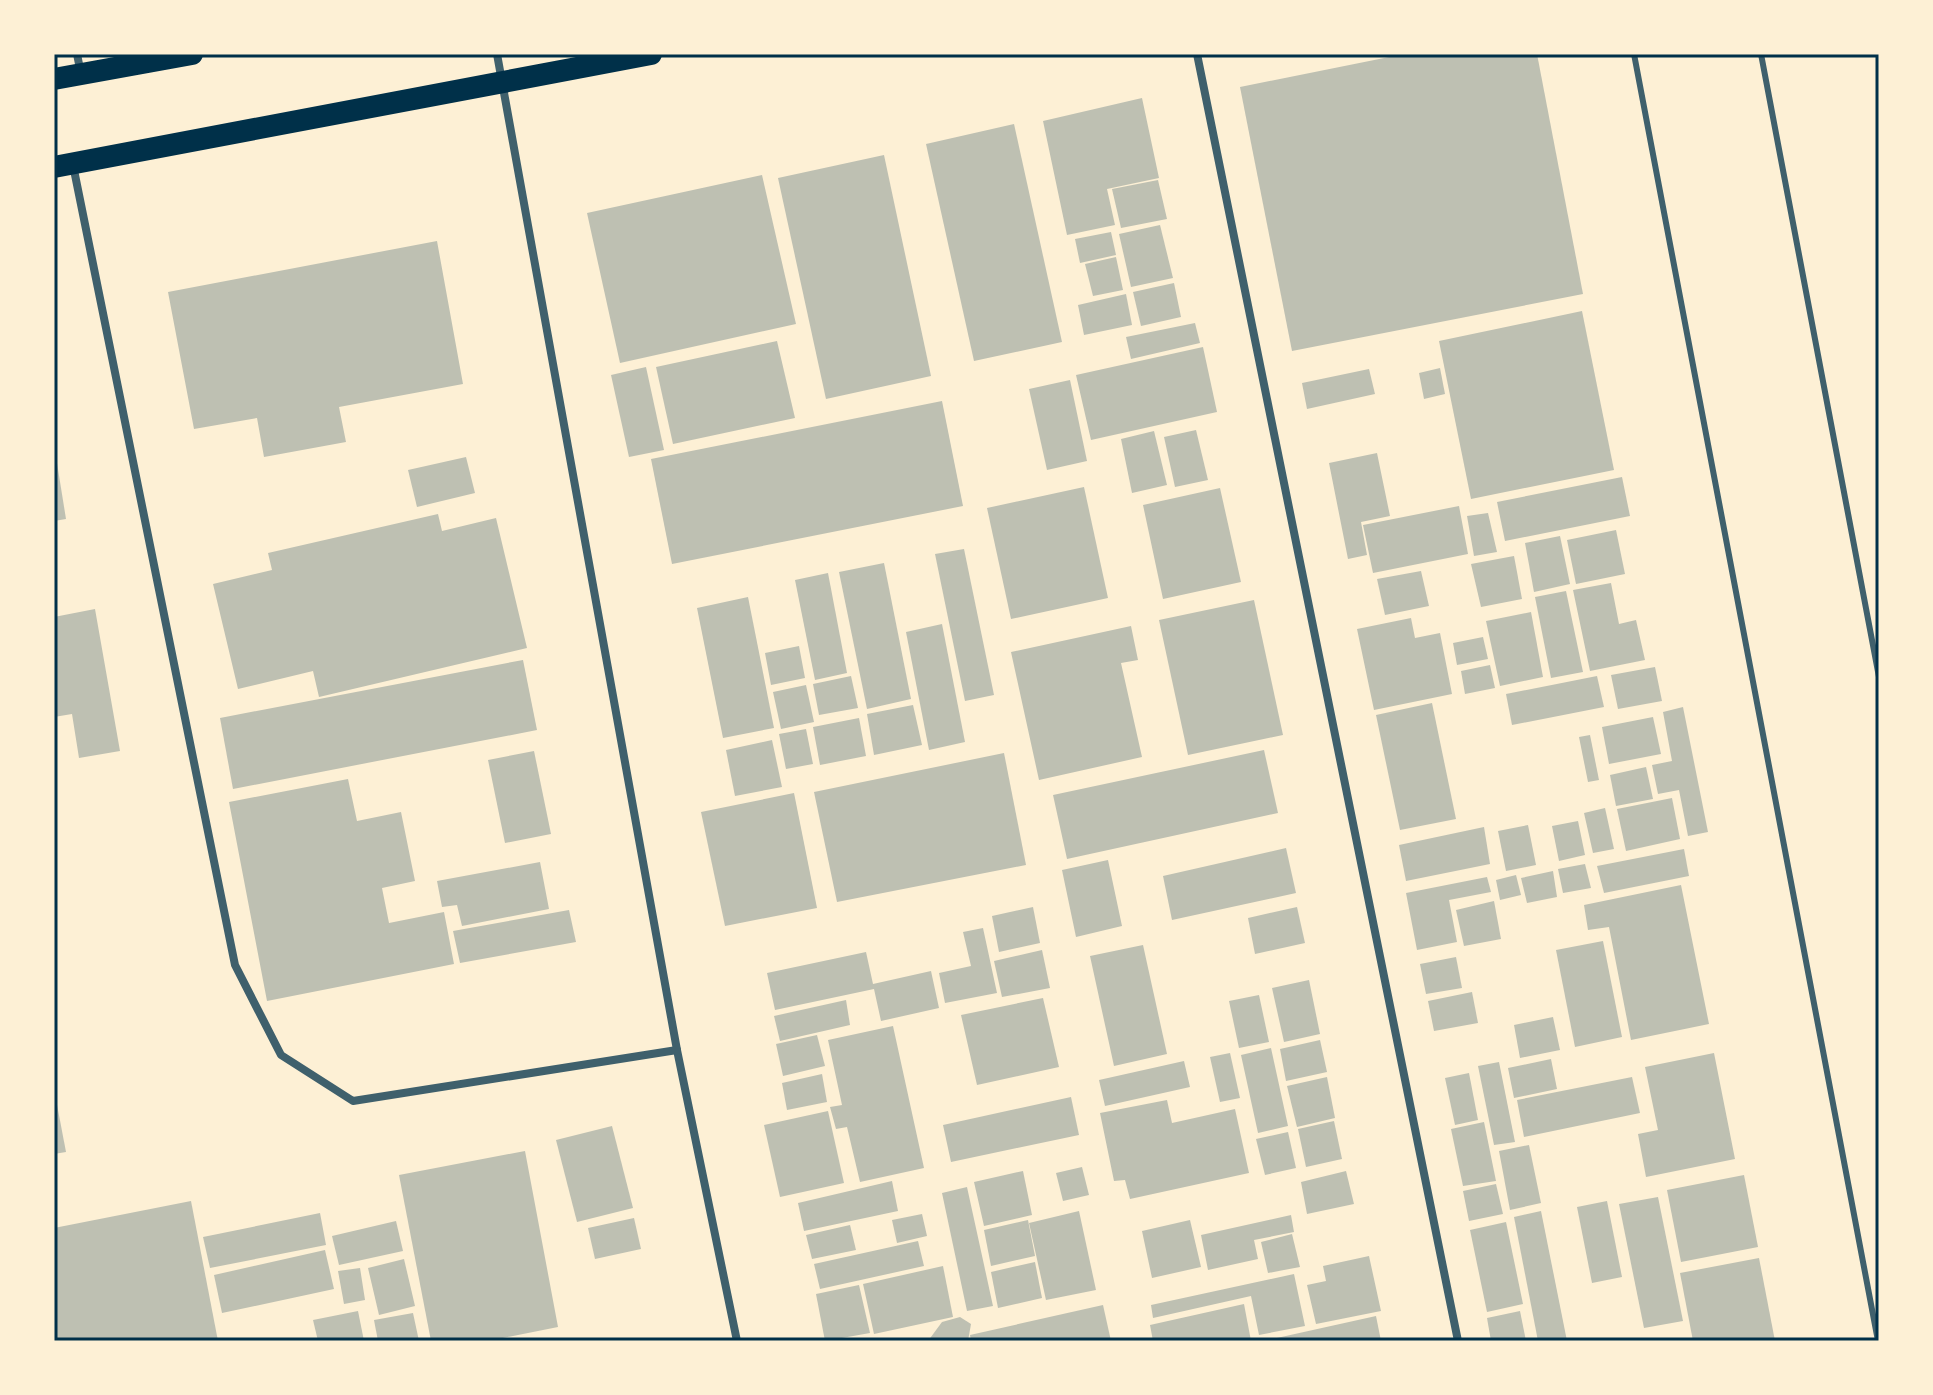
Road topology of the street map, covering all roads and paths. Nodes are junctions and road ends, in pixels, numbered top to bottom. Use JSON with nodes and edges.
{"nodes":[{"id":1,"x":192,"y":54,"type":"edge"},
{"id":2,"x":497,"y":54,"type":"edge"},
{"id":3,"x":651,"y":54,"type":"edge"},
{"id":4,"x":1197,"y":54,"type":"edge"},
{"id":5,"x":1634,"y":54,"type":"edge"},
{"id":6,"x":1761,"y":54,"type":"edge"},
{"id":7,"x":79,"y":64,"type":"edge"},
{"id":8,"x":54,"y":79,"type":"edge"},
{"id":9,"x":504,"y":82,"type":"junction"},
{"id":10,"x":63,"y":166,"type":"edge"},
{"id":11,"x":1879,"y":677,"type":"edge"},
{"id":12,"x":677,"y":1050,"type":"junction"},
{"id":13,"x":737,"y":1341,"type":"edge"},
{"id":14,"x":1458,"y":1341,"type":"edge"},
{"id":15,"x":1878,"y":1341,"type":"edge"}],
"edges":[{"from":1,"to":7,"type":"highway"},
{"from":2,"to":9,"type":"street"},
{"from":3,"to":9,"type":"highway"},
{"from":4,"to":14,"type":"street"},
{"from":5,"to":15,"type":"lane"},
{"from":6,"to":11,"type":"lane"},
{"from":7,"to":8,"type":"highway"},
{"from":9,"to":10,"type":"highway"},
{"from":9,"to":12,"type":"street"},
{"from":10,"to":12,"type":"street"},
{"from":12,"to":13,"type":"street"}]}
